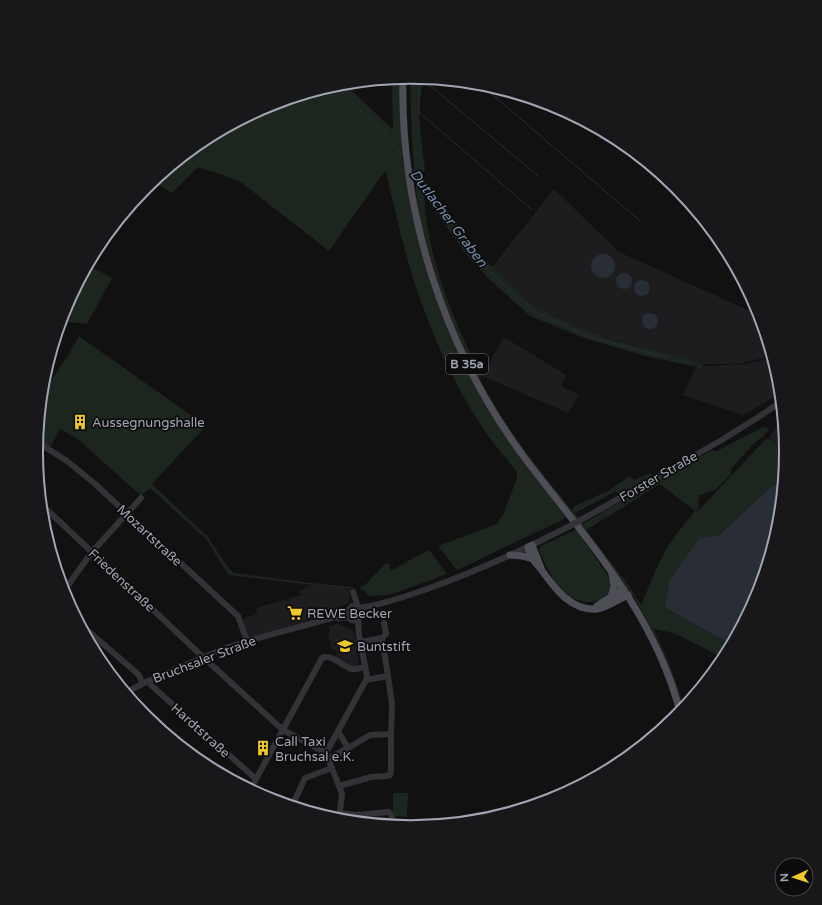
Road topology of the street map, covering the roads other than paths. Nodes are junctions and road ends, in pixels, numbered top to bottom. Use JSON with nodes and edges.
{"nodes":[{"id":1,"x":403,"y":84,"type":"edge"},
{"id":2,"x":407,"y":84,"type":"edge"},
{"id":3,"x":408,"y":160,"type":"junction"},
{"id":4,"x":415,"y":206,"type":"junction"},
{"id":5,"x":776,"y":405,"type":"edge"},
{"id":6,"x":43,"y":446,"type":"edge"},
{"id":7,"x":141,"y":498,"type":"dead end"},
{"id":8,"x":48,"y":510,"type":"edge"},
{"id":9,"x":128,"y":514,"type":"junction"},
{"id":10,"x":530,"y":546,"type":"junction"},
{"id":11,"x":92,"y":552,"type":"junction"},
{"id":12,"x":510,"y":555,"type":"junction"},
{"id":13,"x":530,"y":558,"type":"junction"},
{"id":14,"x":542,"y":570,"type":"junction"},
{"id":15,"x":612,"y":572,"type":"junction"},
{"id":16,"x":68,"y":585,"type":"edge"},
{"id":17,"x":626,"y":593,"type":"junction"},
{"id":18,"x":611,"y":597,"type":"junction"},
{"id":19,"x":358,"y":609,"type":"junction"},
{"id":20,"x":590,"y":609,"type":"junction"},
{"id":21,"x":352,"y":617,"type":"junction"},
{"id":22,"x":384,"y":623,"type":"dead end"},
{"id":23,"x":90,"y":633,"type":"edge"},
{"id":24,"x":382,"y":638,"type":"junction"},
{"id":25,"x":247,"y":641,"type":"junction"},
{"id":26,"x":361,"y":642,"type":"junction"},
{"id":27,"x":203,"y":657,"type":"junction"},
{"id":28,"x":365,"y":667,"type":"junction"},
{"id":29,"x":388,"y":676,"type":"junction"},
{"id":30,"x":366,"y":680,"type":"junction"},
{"id":31,"x":145,"y":682,"type":"junction"},
{"id":32,"x":130,"y":690,"type":"edge"},
{"id":33,"x":678,"y":705,"type":"edge"},
{"id":34,"x":283,"y":730,"type":"junction"},
{"id":35,"x":338,"y":731,"type":"junction"},
{"id":36,"x":391,"y":734,"type":"junction"},
{"id":37,"x":348,"y":748,"type":"junction"},
{"id":38,"x":327,"y":756,"type":"junction"},
{"id":39,"x":332,"y":768,"type":"junction"},
{"id":40,"x":256,"y":779,"type":"junction"},
{"id":41,"x":253,"y":785,"type":"edge"},
{"id":42,"x":339,"y":786,"type":"junction"},
{"id":43,"x":294,"y":801,"type":"edge"},
{"id":44,"x":340,"y":813,"type":"joint"},
{"id":45,"x":392,"y":820,"type":"edge"}],
"edges":[{"from":1,"to":3,"type":"main road","number":"B 35a"},
{"from":2,"to":3,"type":"main road","number":"B 35a"},
{"from":3,"to":4,"type":"main road","number":"B 35a"},
{"from":3,"to":4,"type":"main road","number":"B 35a"},
{"from":4,"to":15,"type":"main road","number":"B 35a"},
{"from":5,"to":10,"type":"street","name":"Forster Straße","bridge":true},
{"from":6,"to":9,"type":"street","name":"Mozartstraße"},
{"from":7,"to":9,"type":"street"},
{"from":8,"to":11,"type":"street","name":"Friedenstraße"},
{"from":9,"to":11,"type":"street"},
{"from":9,"to":25,"type":"street","name":"Mozartstraße"},
{"from":10,"to":12,"type":"street"},
{"from":10,"to":13,"type":"main road"},
{"from":10,"to":14,"type":"main road"},
{"from":11,"to":16,"type":"street"},
{"from":11,"to":27,"type":"street","name":"Friedenstraße"},
{"from":12,"to":13,"type":"main road"},
{"from":12,"to":19,"type":"street"},
{"from":13,"to":14,"type":"main road"},
{"from":14,"to":20,"type":"main road"},
{"from":15,"to":17,"type":"main road","number":"B 35a"},
{"from":15,"to":18,"type":"main road"},
{"from":17,"to":18,"type":"main road"},
{"from":17,"to":20,"type":"main road"},
{"from":17,"to":33,"type":"main road","number":"B 35a"},
{"from":18,"to":20,"type":"main road"},
{"from":19,"to":21,"type":"street"},
{"from":19,"to":21,"type":"street"},
{"from":21,"to":25,"type":"street","name":"Bruchsaler Straße"},
{"from":21,"to":26,"type":"street"},
{"from":22,"to":24,"type":"street"},
{"from":23,"to":31,"type":"street","name":"Hardtstraße"},
{"from":24,"to":26,"type":"street"},
{"from":24,"to":29,"type":"street"},
{"from":25,"to":27,"type":"street","name":"Bruchsaler Straße"},
{"from":26,"to":28,"type":"street"},
{"from":27,"to":31,"type":"street","name":"Bruchsaler Straße"},
{"from":27,"to":34,"type":"street","name":"Friedenstraße"},
{"from":28,"to":30,"type":"street"},
{"from":28,"to":34,"type":"street"},
{"from":29,"to":30,"type":"street"},
{"from":29,"to":36,"type":"street"},
{"from":30,"to":35,"type":"street"},
{"from":31,"to":32,"type":"street","name":"Bruchsaler Straße"},
{"from":31,"to":40,"type":"street","name":"Hardtstraße"},
{"from":34,"to":38,"type":"street","name":"Friedenstraße"},
{"from":34,"to":40,"type":"street"},
{"from":35,"to":37,"type":"street"},
{"from":35,"to":38,"type":"street"},
{"from":36,"to":37,"type":"street"},
{"from":36,"to":42,"type":"street"},
{"from":37,"to":38,"type":"street"},
{"from":38,"to":39,"type":"street"},
{"from":39,"to":42,"type":"street"},
{"from":39,"to":43,"type":"street"},
{"from":40,"to":41,"type":"street"},
{"from":42,"to":44,"type":"street"},
{"from":44,"to":45,"type":"street"}]}
